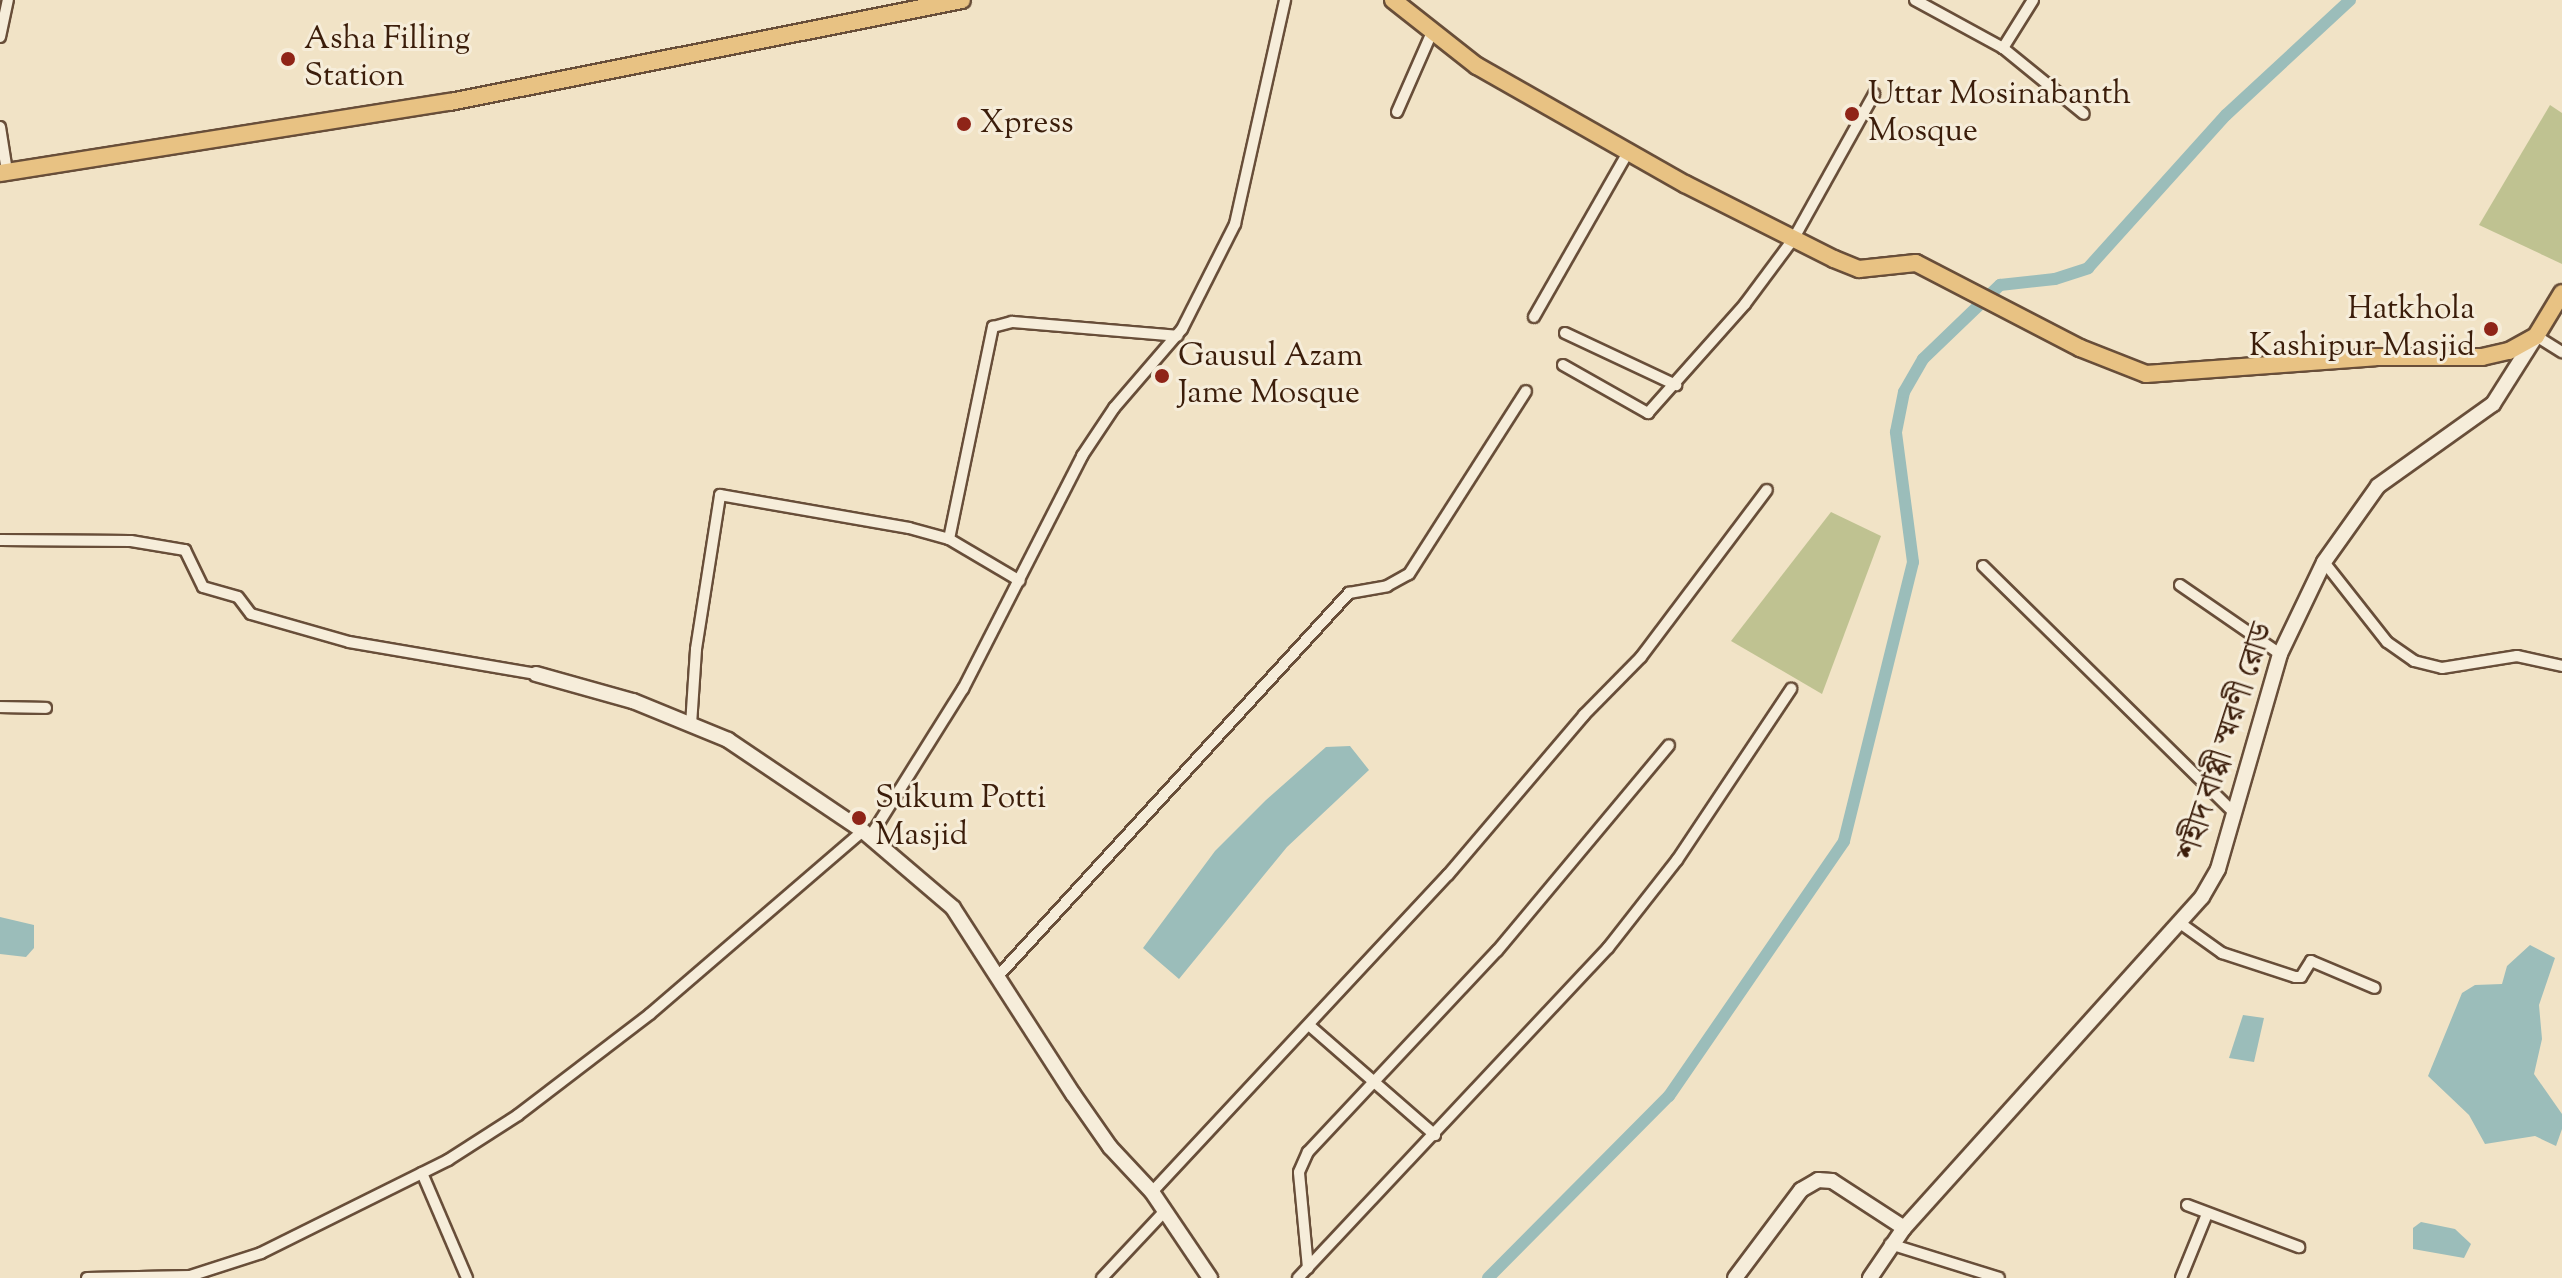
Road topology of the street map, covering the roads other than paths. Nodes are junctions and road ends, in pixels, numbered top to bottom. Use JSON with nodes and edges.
{"nodes":[{"id":1,"x":8,"y":0,"type":"edge"},
{"id":2,"x":962,"y":0,"type":"edge"},
{"id":3,"x":1285,"y":0,"type":"edge"},
{"id":4,"x":1393,"y":0,"type":"edge"},
{"id":5,"x":1915,"y":0,"type":"edge"},
{"id":6,"x":2033,"y":0,"type":"edge"},
{"id":7,"x":1433,"y":30,"type":"junction"},
{"id":8,"x":0,"y":37,"type":"edge"},
{"id":9,"x":2003,"y":48,"type":"junction"},
{"id":10,"x":1874,"y":94,"type":"dead end"},
{"id":11,"x":1397,"y":112,"type":"dead end"},
{"id":12,"x":2084,"y":114,"type":"dead end"},
{"id":13,"x":0,"y":127,"type":"edge"},
{"id":14,"x":1628,"y":152,"type":"junction"},
{"id":15,"x":4,"y":172,"type":"edge"},
{"id":16,"x":1794,"y":238,"type":"junction"},
{"id":17,"x":2562,"y":293,"type":"edge"},
{"id":18,"x":1534,"y":317,"type":"dead end"},
{"id":19,"x":1565,"y":333,"type":"dead end"},
{"id":20,"x":1177,"y":336,"type":"junction"},
{"id":21,"x":2536,"y":336,"type":"junction"},
{"id":22,"x":2562,"y":352,"type":"edge"},
{"id":23,"x":1563,"y":365,"type":"dead end"},
{"id":24,"x":1676,"y":385,"type":"junction"},
{"id":25,"x":1526,"y":391,"type":"dead end"},
{"id":26,"x":1767,"y":490,"type":"dead end"},
{"id":27,"x":949,"y":539,"type":"junction"},
{"id":28,"x":0,"y":540,"type":"edge"},
{"id":29,"x":2324,"y":562,"type":"junction"},
{"id":30,"x":1983,"y":566,"type":"dead end"},
{"id":31,"x":1020,"y":581,"type":"junction"},
{"id":32,"x":2180,"y":585,"type":"dead end"},
{"id":33,"x":2280,"y":654,"type":"junction"},
{"id":34,"x":2562,"y":666,"type":"edge"},
{"id":35,"x":536,"y":674,"type":"joint"},
{"id":36,"x":1791,"y":689,"type":"dead end"},
{"id":37,"x":0,"y":707,"type":"edge"},
{"id":38,"x":46,"y":708,"type":"dead end"},
{"id":39,"x":691,"y":725,"type":"junction"},
{"id":40,"x":1669,"y":745,"type":"dead end"},
{"id":41,"x":2234,"y":813,"type":"junction"},
{"id":42,"x":866,"y":834,"type":"junction"},
{"id":43,"x":2180,"y":923,"type":"junction"},
{"id":44,"x":1000,"y":974,"type":"junction"},
{"id":45,"x":2375,"y":988,"type":"dead end"},
{"id":46,"x":1310,"y":1026,"type":"junction"},
{"id":47,"x":1377,"y":1083,"type":"junction"},
{"id":48,"x":1435,"y":1135,"type":"junction"},
{"id":49,"x":422,"y":1173,"type":"junction"},
{"id":50,"x":1152,"y":1192,"type":"junction"},
{"id":51,"x":2187,"y":1205,"type":"dead end"},
{"id":52,"x":1165,"y":1211,"type":"junction"},
{"id":53,"x":2207,"y":1214,"type":"junction"},
{"id":54,"x":1904,"y":1228,"type":"junction"},
{"id":55,"x":1890,"y":1244,"type":"junction"},
{"id":56,"x":2299,"y":1247,"type":"dead end"},
{"id":57,"x":1308,"y":1268,"type":"junction"},
{"id":58,"x":87,"y":1278,"type":"edge"},
{"id":59,"x":467,"y":1278,"type":"edge"},
{"id":60,"x":1102,"y":1278,"type":"edge"},
{"id":61,"x":1210,"y":1278,"type":"edge"},
{"id":62,"x":1298,"y":1278,"type":"edge"},
{"id":63,"x":1735,"y":1278,"type":"edge"},
{"id":64,"x":1870,"y":1278,"type":"edge"},
{"id":65,"x":1999,"y":1278,"type":"edge"},
{"id":66,"x":2181,"y":1278,"type":"edge"}],
"edges":[{"from":1,"to":8,"type":"street"},
{"from":2,"to":15,"type":"main road"},
{"from":3,"to":20,"type":"street"},
{"from":4,"to":7,"type":"main road"},
{"from":5,"to":9,"type":"street"},
{"from":6,"to":9,"type":"street"},
{"from":7,"to":11,"type":"street"},
{"from":7,"to":14,"type":"main road"},
{"from":9,"to":12,"type":"street"},
{"from":10,"to":16,"type":"street"},
{"from":13,"to":15,"type":"street"},
{"from":14,"to":16,"type":"main road"},
{"from":14,"to":18,"type":"street"},
{"from":16,"to":21,"type":"main road"},
{"from":16,"to":24,"type":"street"},
{"from":17,"to":21,"type":"main road"},
{"from":19,"to":24,"type":"street"},
{"from":20,"to":27,"type":"street"},
{"from":20,"to":31,"type":"street"},
{"from":21,"to":22,"type":"street"},
{"from":21,"to":29,"type":"street","name":"শহীদ বাপ্পী স্মরণী রোড"},
{"from":23,"to":24,"type":"street"},
{"from":25,"to":44,"type":"street"},
{"from":26,"to":46,"type":"street"},
{"from":27,"to":31,"type":"street"},
{"from":27,"to":39,"type":"street"},
{"from":28,"to":35,"type":"street"},
{"from":29,"to":33,"type":"street","name":"শহীদ বাপ্পী স্মরণী রোড"},
{"from":29,"to":34,"type":"street"},
{"from":30,"to":41,"type":"street"},
{"from":31,"to":42,"type":"street"},
{"from":32,"to":33,"type":"street"},
{"from":33,"to":41,"type":"street","name":"শহীদ বাপ্পী স্মরণী রোড"},
{"from":35,"to":39,"type":"street"},
{"from":36,"to":48,"type":"street"},
{"from":37,"to":38,"type":"street"},
{"from":39,"to":42,"type":"street"},
{"from":40,"to":47,"type":"street"},
{"from":41,"to":43,"type":"street","name":"শহীদ বাপ্পী স্মরণী রোড"},
{"from":42,"to":44,"type":"street"},
{"from":42,"to":49,"type":"street"},
{"from":43,"to":45,"type":"street"},
{"from":43,"to":54,"type":"street","name":"শহীদ বাপ্পী স্মরণী রোড"},
{"from":44,"to":50,"type":"street"},
{"from":46,"to":47,"type":"street"},
{"from":46,"to":50,"type":"street"},
{"from":47,"to":48,"type":"street"},
{"from":47,"to":57,"type":"street"},
{"from":48,"to":57,"type":"street"},
{"from":49,"to":58,"type":"street"},
{"from":49,"to":59,"type":"street"},
{"from":50,"to":52,"type":"street"},
{"from":51,"to":53,"type":"street"},
{"from":52,"to":60,"type":"street"},
{"from":52,"to":61,"type":"street"},
{"from":53,"to":56,"type":"street"},
{"from":53,"to":66,"type":"street"},
{"from":54,"to":55,"type":"street","name":"শহীদ বাপ্পী স্মরণী রোড"},
{"from":54,"to":63,"type":"street"},
{"from":55,"to":64,"type":"street","name":"শহীদ বাপ্পী স্মরণী রোড"},
{"from":55,"to":65,"type":"street"},
{"from":57,"to":62,"type":"street"}]}
